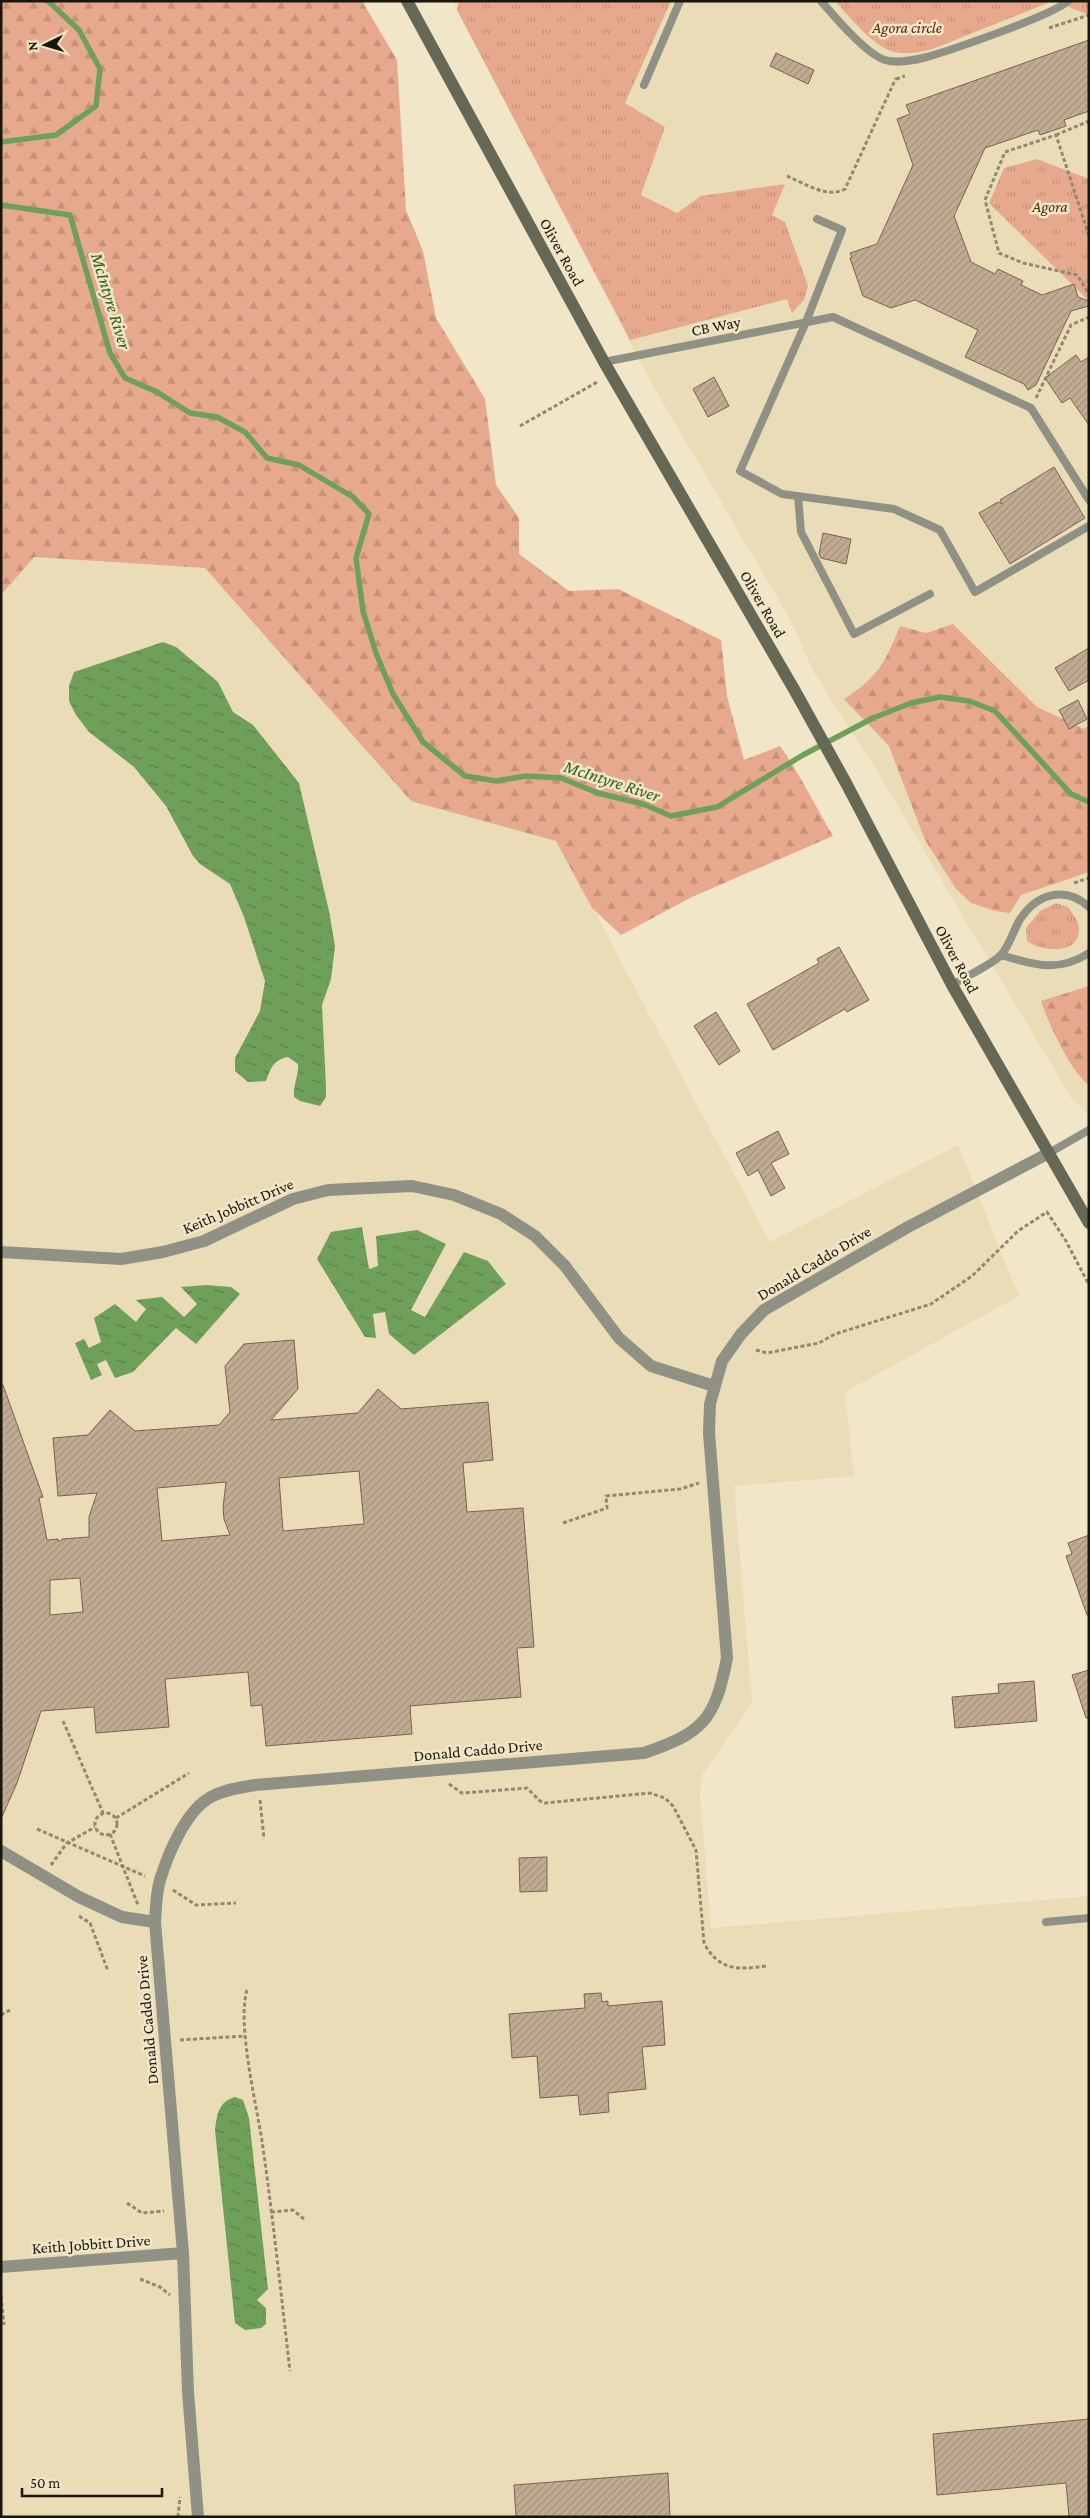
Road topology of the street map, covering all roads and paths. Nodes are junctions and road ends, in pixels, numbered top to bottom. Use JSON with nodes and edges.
{"nodes":[{"id":1,"x":680,"y":1,"type":"edge"},
{"id":2,"x":821,"y":1,"type":"edge"},
{"id":3,"x":1068,"y":1,"type":"edge"},
{"id":4,"x":410,"y":2,"type":"edge"},
{"id":5,"x":904,"y":61,"type":"junction"},
{"id":6,"x":644,"y":85,"type":"dead end"},
{"id":7,"x":1089,"y":121,"type":"edge"},
{"id":8,"x":1056,"y":135,"type":"junction"},
{"id":9,"x":787,"y":176,"type":"dead end"},
{"id":10,"x":817,"y":219,"type":"dead end"},
{"id":11,"x":1089,"y":236,"type":"edge"},
{"id":12,"x":1089,"y":294,"type":"edge"},
{"id":13,"x":1089,"y":317,"type":"edge"},
{"id":14,"x":806,"y":322,"type":"junction"},
{"id":15,"x":604,"y":362,"type":"junction"},
{"id":16,"x":611,"y":374,"type":"junction"},
{"id":17,"x":1031,"y":408,"type":"junction"},
{"id":18,"x":520,"y":426,"type":"dead end"},
{"id":19,"x":798,"y":496,"type":"junction"},
{"id":20,"x":1089,"y":500,"type":"edge"},
{"id":21,"x":1089,"y":526,"type":"edge"},
{"id":22,"x":930,"y":594,"type":"dead end"},
{"id":23,"x":1089,"y":907,"type":"edge"},
{"id":24,"x":1089,"y":953,"type":"edge"},
{"id":25,"x":1001,"y":956,"type":"junction"},
{"id":26,"x":952,"y":985,"type":"junction"},
{"id":27,"x":1089,"y":1130,"type":"edge"},
{"id":28,"x":1050,"y":1153,"type":"junction"},
{"id":29,"x":1089,"y":1223,"type":"edge"},
{"id":30,"x":1,"y":1252,"type":"edge"},
{"id":31,"x":1089,"y":1284,"type":"edge"},
{"id":32,"x":756,"y":1350,"type":"dead end"},
{"id":33,"x":714,"y":1386,"type":"junction"},
{"id":34,"x":702,"y":1482,"type":"dead end"},
{"id":35,"x":563,"y":1523,"type":"dead end"},
{"id":36,"x":63,"y":1721,"type":"dead end"},
{"id":37,"x":435,"y":1770,"type":"junction"},
{"id":38,"x":189,"y":1773,"type":"dead end"},
{"id":39,"x":259,"y":1785,"type":"junction"},
{"id":40,"x":103,"y":1813,"type":"junction"},
{"id":41,"x":116,"y":1818,"type":"junction"},
{"id":42,"x":95,"y":1828,"type":"junction"},
{"id":43,"x":37,"y":1829,"type":"dead end"},
{"id":44,"x":110,"y":1834,"type":"junction"},
{"id":45,"x":264,"y":1839,"type":"dead end"},
{"id":46,"x":67,"y":1843,"type":"junction"},
{"id":47,"x":1,"y":1851,"type":"edge"},
{"id":48,"x":123,"y":1866,"type":"junction"},
{"id":49,"x":45,"y":1876,"type":"junction"},
{"id":50,"x":159,"y":1882,"type":"junction"},
{"id":51,"x":236,"y":1903,"type":"dead end"},
{"id":52,"x":78,"y":1915,"type":"dead end"},
{"id":53,"x":1089,"y":1918,"type":"edge"},
{"id":54,"x":149,"y":1921,"type":"junction"},
{"id":55,"x":1046,"y":1922,"type":"dead end"},
{"id":56,"x":766,"y":1966,"type":"dead end"},
{"id":57,"x":108,"y":1971,"type":"dead end"},
{"id":58,"x":247,"y":1990,"type":"dead end"},
{"id":59,"x":10,"y":2010,"type":"dead end"},
{"id":60,"x":1,"y":2015,"type":"edge"},
{"id":61,"x":245,"y":2036,"type":"junction"},
{"id":62,"x":165,"y":2041,"type":"junction"},
{"id":63,"x":127,"y":2203,"type":"dead end"},
{"id":64,"x":170,"y":2210,"type":"dead end"},
{"id":65,"x":270,"y":2212,"type":"junction"},
{"id":66,"x":304,"y":2219,"type":"dead end"},
{"id":67,"x":182,"y":2253,"type":"junction"},
{"id":68,"x":1,"y":2267,"type":"edge"},
{"id":69,"x":1,"y":2296,"type":"edge"},
{"id":70,"x":4,"y":2325,"type":"dead end"},
{"id":71,"x":290,"y":2371,"type":"dead end"},
{"id":72,"x":196,"y":2502,"type":"junction"},
{"id":73,"x":194,"y":2517,"type":"edge"},
{"id":74,"x":198,"y":2517,"type":"edge"}],
"edges":[{"from":1,"to":6,"type":"lane"},
{"from":2,"to":5,"type":"lane"},
{"from":3,"to":5,"type":"lane"},
{"from":4,"to":15,"type":"main road","name":"Oliver Road"},
{"from":5,"to":9,"type":"path"},
{"from":7,"to":8,"type":"path"},
{"from":8,"to":11,"type":"path"},
{"from":8,"to":12,"type":"path"},
{"from":10,"to":14,"type":"lane"},
{"from":13,"to":17,"type":"path"},
{"from":14,"to":15,"type":"lane","name":"CB Way"},
{"from":14,"to":17,"type":"lane","name":"CB Way"},
{"from":14,"to":19,"type":"lane"},
{"from":15,"to":16,"type":"main road","name":"Oliver Road"},
{"from":16,"to":18,"type":"path"},
{"from":16,"to":26,"type":"main road","name":"Oliver Road"},
{"from":17,"to":20,"type":"lane"},
{"from":19,"to":21,"type":"lane"},
{"from":19,"to":22,"type":"lane"},
{"from":23,"to":25,"type":"lane"},
{"from":24,"to":25,"type":"lane"},
{"from":25,"to":26,"type":"lane"},
{"from":26,"to":28,"type":"main road","name":"Oliver Road"},
{"from":27,"to":28,"type":"lane"},
{"from":28,"to":29,"type":"main road","name":"Oliver Road"},
{"from":28,"to":33,"type":"street","name":"Donald Caddo Drive"},
{"from":30,"to":33,"type":"street","name":"Keith Jobbitt Drive"},
{"from":31,"to":32,"type":"path"},
{"from":33,"to":37,"type":"street","name":"Donald Caddo Drive"},
{"from":34,"to":35,"type":"path"},
{"from":36,"to":40,"type":"path"},
{"from":37,"to":39,"type":"street","name":"Donald Caddo Drive"},
{"from":37,"to":56,"type":"path"},
{"from":38,"to":41,"type":"path"},
{"from":39,"to":45,"type":"path"},
{"from":39,"to":50,"type":"street","name":"Donald Caddo Drive"},
{"from":40,"to":41,"type":"path"},
{"from":40,"to":42,"type":"path"},
{"from":41,"to":44,"type":"path"},
{"from":42,"to":44,"type":"path"},
{"from":42,"to":46,"type":"path"},
{"from":43,"to":46,"type":"path"},
{"from":44,"to":48,"type":"path"},
{"from":46,"to":48,"type":"path"},
{"from":46,"to":49,"type":"path"},
{"from":47,"to":49,"type":"street"},
{"from":48,"to":50,"type":"path"},
{"from":48,"to":54,"type":"path"},
{"from":49,"to":54,"type":"street"},
{"from":50,"to":51,"type":"path"},
{"from":50,"to":54,"type":"street","name":"Donald Caddo Drive"},
{"from":52,"to":57,"type":"path"},
{"from":53,"to":55,"type":"lane"},
{"from":54,"to":62,"type":"street","name":"Donald Caddo Drive"},
{"from":58,"to":61,"type":"path"},
{"from":59,"to":60,"type":"path"},
{"from":61,"to":62,"type":"path"},
{"from":61,"to":65,"type":"path"},
{"from":62,"to":67,"type":"street","name":"Donald Caddo Drive"},
{"from":63,"to":64,"type":"path"},
{"from":65,"to":66,"type":"path"},
{"from":65,"to":71,"type":"path"},
{"from":67,"to":68,"type":"street","name":"Keith Jobbitt Drive"},
{"from":67,"to":72,"type":"street","name":"Donald Caddo Drive"},
{"from":69,"to":70,"type":"path"},
{"from":72,"to":73,"type":"street","name":"Donald Caddo Drive"},
{"from":72,"to":74,"type":"street","name":"Donald Caddo Drive"}]}
